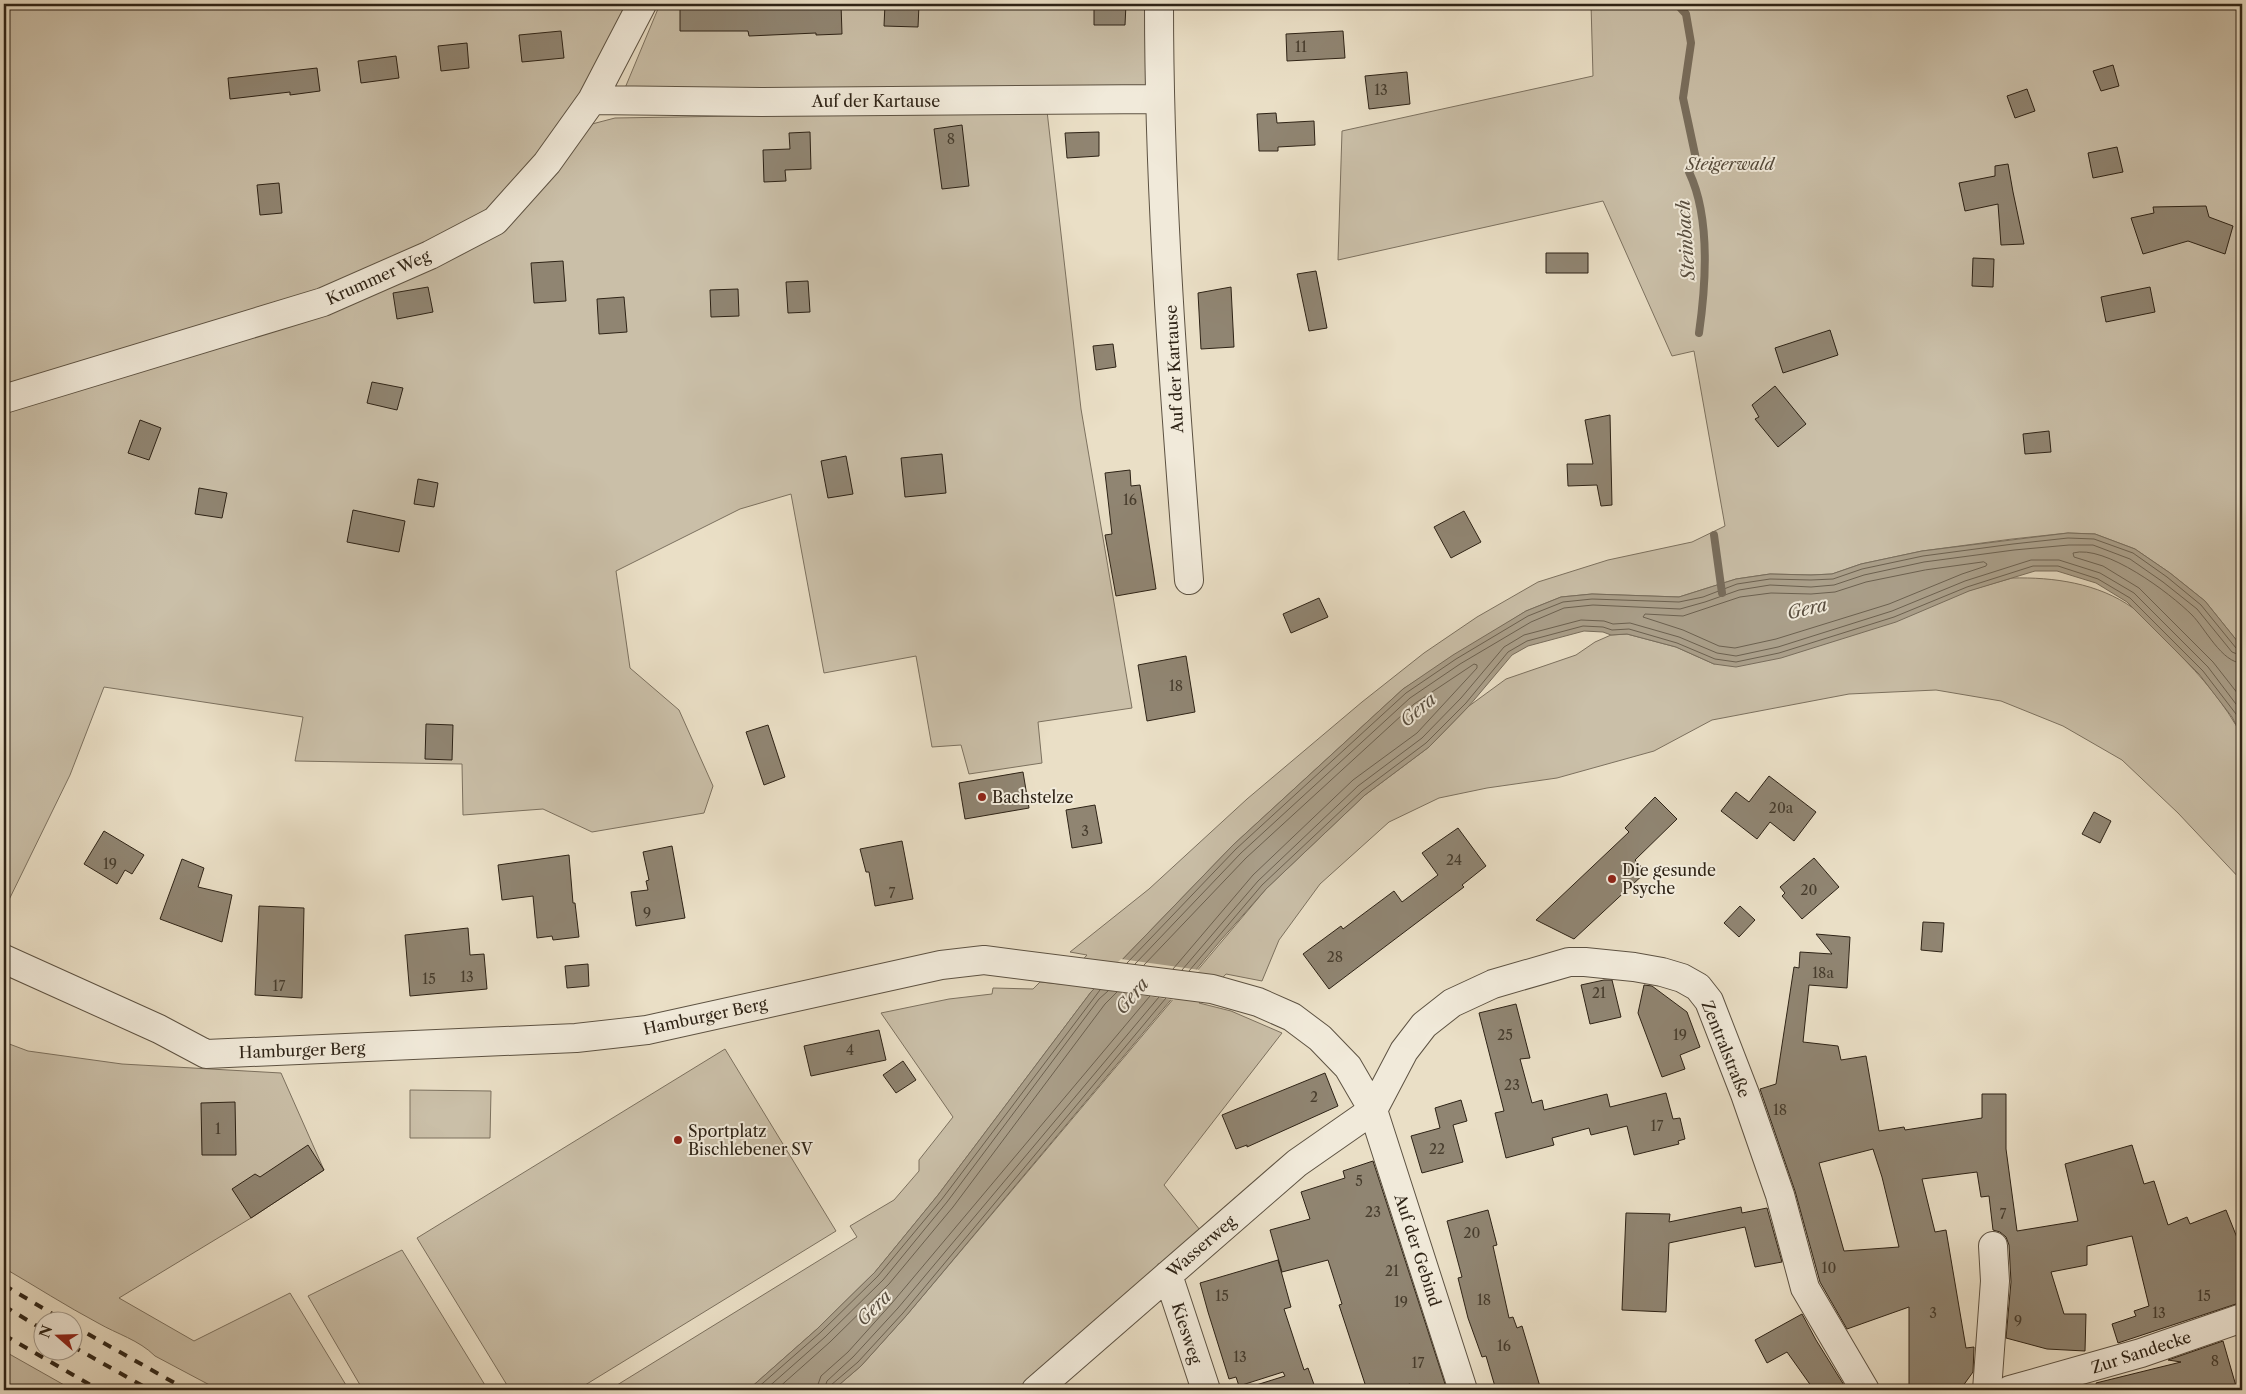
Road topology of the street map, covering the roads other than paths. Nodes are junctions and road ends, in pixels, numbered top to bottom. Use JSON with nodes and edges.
{"nodes":[{"id":1,"x":642,"y":4,"type":"edge"},
{"id":2,"x":1159,"y":4,"type":"edge"},
{"id":3,"x":1159,"y":99,"type":"junction"},
{"id":4,"x":592,"y":100,"type":"junction"},
{"id":5,"x":4,"y":399,"type":"edge"},
{"id":6,"x":1189,"y":580,"type":"dead end"},
{"id":7,"x":4,"y":959,"type":"edge"},
{"id":8,"x":1373,"y":1110,"type":"junction"},
{"id":9,"x":1993,"y":1246,"type":"dead end"},
{"id":10,"x":1168,"y":1275,"type":"junction"},
{"id":11,"x":2242,"y":1318,"type":"edge"},
{"id":12,"x":1036,"y":1390,"type":"edge"},
{"id":13,"x":1206,"y":1390,"type":"edge"},
{"id":14,"x":1463,"y":1390,"type":"edge"},
{"id":15,"x":1865,"y":1390,"type":"edge"},
{"id":16,"x":1987,"y":1390,"type":"edge"},
{"id":17,"x":2010,"y":1390,"type":"edge"}],
"edges":[{"from":1,"to":4,"type":"street","name":"Krummer Weg"},
{"from":2,"to":3,"type":"street","name":"Auf der Kartause"},
{"from":3,"to":4,"type":"street","name":"Auf der Kartause"},
{"from":3,"to":6,"type":"street","name":"Auf der Kartause"},
{"from":4,"to":5,"type":"street","name":"Krummer Weg"},
{"from":7,"to":8,"type":"street","name":"Hamburger Berg"},
{"from":8,"to":10,"type":"street","name":"Wasserweg"},
{"from":8,"to":14,"type":"street","name":"Auf der Gebind"},
{"from":8,"to":15,"type":"street","name":"Zentralstraße"},
{"from":9,"to":16,"type":"street"},
{"from":10,"to":12,"type":"street","name":"Wasserweg"},
{"from":10,"to":13,"type":"street","name":"Kiesweg"},
{"from":11,"to":17,"type":"street","name":"Zur Sandecke"}]}
